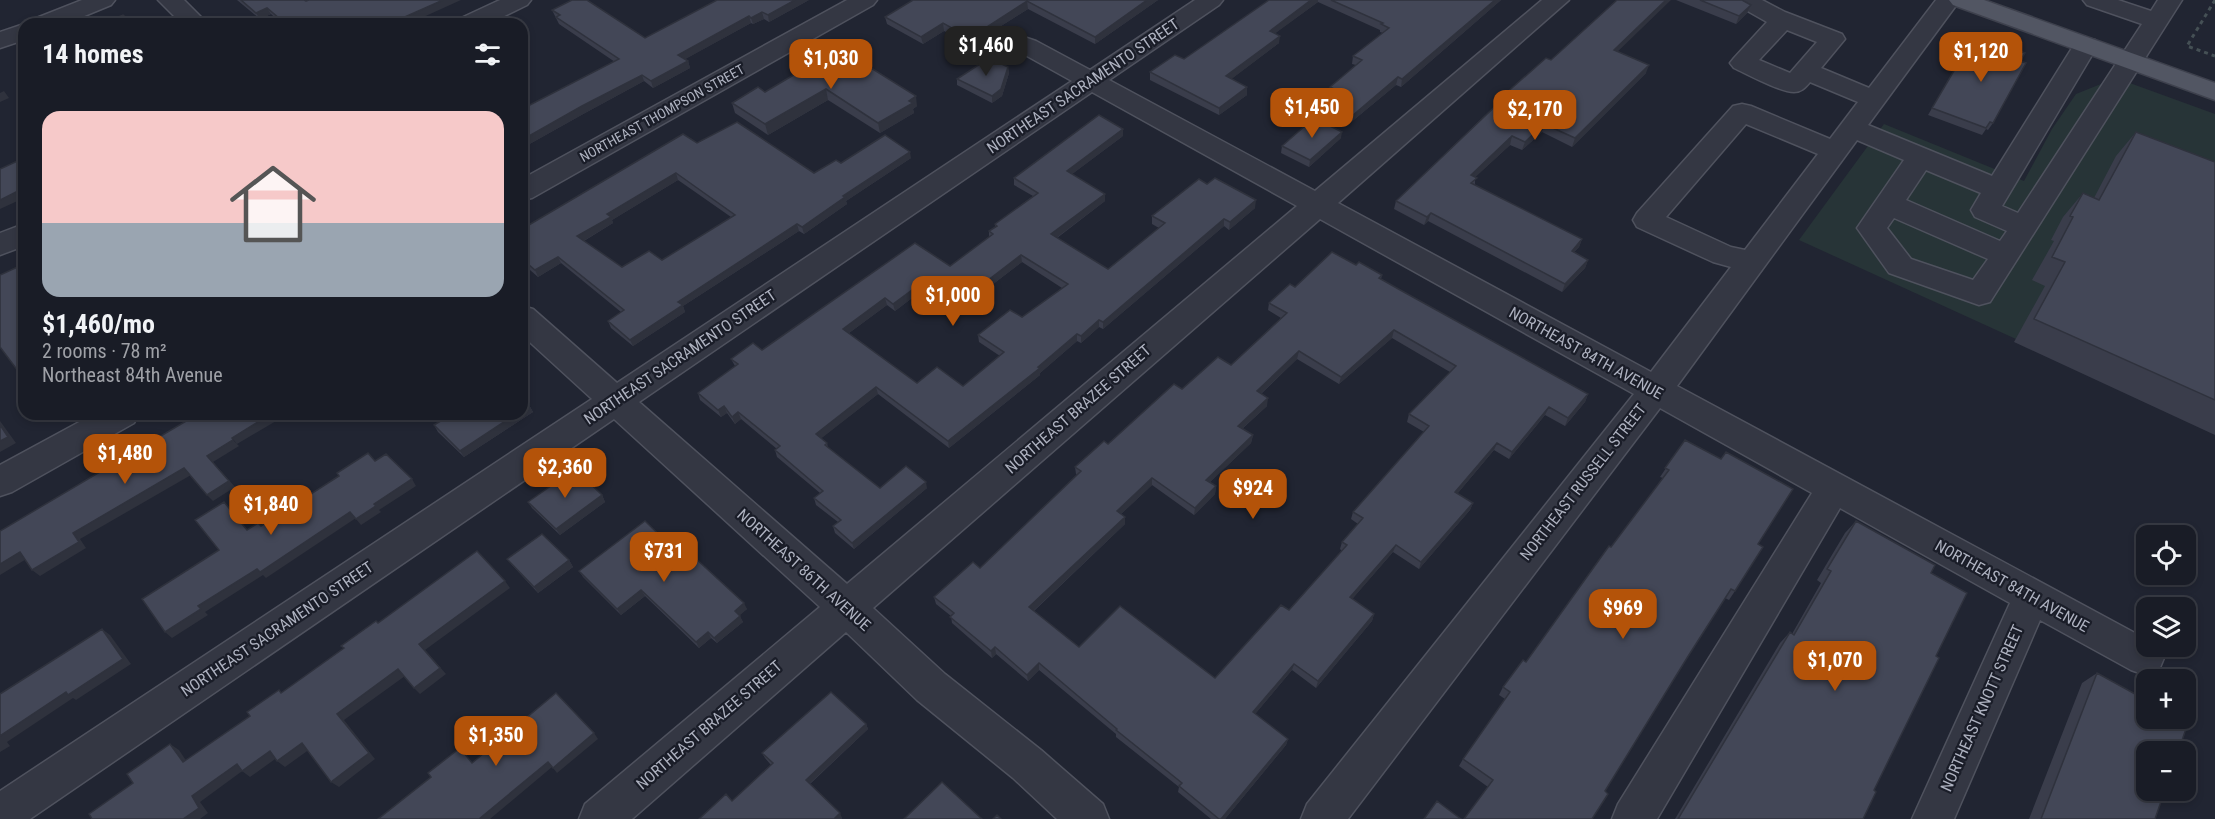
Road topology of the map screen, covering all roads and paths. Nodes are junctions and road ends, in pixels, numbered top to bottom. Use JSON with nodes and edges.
{"nodes":[{"id":1,"x":103,"y":0,"type":"edge"},
{"id":2,"x":170,"y":0,"type":"edge"},
{"id":3,"x":519,"y":0,"type":"edge"},
{"id":4,"x":865,"y":0,"type":"edge"},
{"id":5,"x":1211,"y":0,"type":"edge"},
{"id":6,"x":1557,"y":0,"type":"edge"},
{"id":7,"x":1745,"y":0,"type":"edge"},
{"id":8,"x":1948,"y":0,"type":"edge"},
{"id":9,"x":1961,"y":0,"type":"edge"},
{"id":10,"x":2095,"y":0,"type":"edge"},
{"id":11,"x":2170,"y":0,"type":"edge"},
{"id":12,"x":2214,"y":0,"type":"edge"},
{"id":13,"x":58,"y":18,"type":"edge"},
{"id":14,"x":190,"y":18,"type":"edge"},
{"id":15,"x":481,"y":18,"type":"edge"},
{"id":16,"x":1783,"y":19,"type":"junction"},
{"id":17,"x":2156,"y":21,"type":"junction"},
{"id":18,"x":18,"y":34,"type":"edge"},
{"id":19,"x":0,"y":41,"type":"edge"},
{"id":20,"x":2086,"y":45,"type":"junction"},
{"id":21,"x":1028,"y":46,"type":"dead end"},
{"id":22,"x":2215,"y":56,"type":"edge"},
{"id":23,"x":2131,"y":62,"type":"junction"},
{"id":24,"x":1805,"y":71,"type":"junction"},
{"id":25,"x":1090,"y":81,"type":"junction"},
{"id":26,"x":2215,"y":92,"type":"edge"},
{"id":27,"x":1873,"y":99,"type":"junction"},
{"id":28,"x":1843,"y":140,"type":"junction"},
{"id":29,"x":1921,"y":157,"type":"junction"},
{"id":30,"x":528,"y":188,"type":"edge"},
{"id":31,"x":1998,"y":189,"type":"junction"},
{"id":32,"x":1888,"y":204,"type":"junction"},
{"id":33,"x":1317,"y":205,"type":"junction"},
{"id":34,"x":2024,"y":226,"type":"junction"},
{"id":35,"x":18,"y":237,"type":"edge"},
{"id":36,"x":0,"y":245,"type":"edge"},
{"id":37,"x":2006,"y":255,"type":"junction"},
{"id":38,"x":1751,"y":262,"type":"junction"},
{"id":39,"x":528,"y":322,"type":"edge"},
{"id":40,"x":1655,"y":391,"type":"junction"},
{"id":41,"x":616,"y":400,"type":"junction"},
{"id":42,"x":111,"y":420,"type":"edge"},
{"id":43,"x":0,"y":482,"type":"edge"},
{"id":44,"x":1834,"y":488,"type":"junction"},
{"id":45,"x":2032,"y":597,"type":"junction"},
{"id":46,"x":846,"y":607,"type":"junction"},
{"id":47,"x":2145,"y":658,"type":"dead end"},
{"id":48,"x":0,"y":815,"type":"edge"},
{"id":49,"x":600,"y":819,"type":"edge"},
{"id":50,"x":1088,"y":819,"type":"edge"},
{"id":51,"x":1322,"y":819,"type":"edge"},
{"id":52,"x":1633,"y":819,"type":"edge"},
{"id":53,"x":1933,"y":819,"type":"edge"}],
"edges":[{"from":1,"to":13,"type":"street"},
{"from":2,"to":14,"type":"street"},
{"from":3,"to":15,"type":"street"},
{"from":4,"to":30,"type":"street","name":"NORTHEAST THOMPSON STREET"},
{"from":5,"to":25,"type":"street","name":"NORTHEAST SACRAMENTO STREET"},
{"from":6,"to":33,"type":"street","name":"NORTHEAST BRAZEE STREET"},
{"from":7,"to":16,"type":"street"},
{"from":8,"to":27,"type":"street","name":"NORTHEAST RUSSELL STREET"},
{"from":9,"to":20,"type":"main road"},
{"from":10,"to":17,"type":"street"},
{"from":11,"to":17,"type":"street"},
{"from":12,"to":22,"type":"path"},
{"from":16,"to":24,"type":"street"},
{"from":16,"to":24,"type":"street"},
{"from":17,"to":23,"type":"street"},
{"from":18,"to":19,"type":"street"},
{"from":20,"to":23,"type":"main road"},
{"from":20,"to":31,"type":"street"},
{"from":21,"to":25,"type":"street","name":"NORTHEAST 84TH AVENUE"},
{"from":23,"to":26,"type":"main road"},
{"from":23,"to":34,"type":"street"},
{"from":24,"to":27,"type":"street"},
{"from":25,"to":33,"type":"street","name":"NORTHEAST 84TH AVENUE"},
{"from":25,"to":41,"type":"street","name":"NORTHEAST SACRAMENTO STREET"},
{"from":27,"to":28,"type":"street","name":"NORTHEAST RUSSELL STREET"},
{"from":28,"to":29,"type":"street"},
{"from":28,"to":38,"type":"street","name":"NORTHEAST RUSSELL STREET"},
{"from":28,"to":38,"type":"street"},
{"from":29,"to":31,"type":"street"},
{"from":29,"to":32,"type":"street"},
{"from":31,"to":34,"type":"street"},
{"from":32,"to":37,"type":"street"},
{"from":32,"to":37,"type":"street"},
{"from":33,"to":40,"type":"street","name":"NORTHEAST 84TH AVENUE"},
{"from":33,"to":46,"type":"street","name":"NORTHEAST BRAZEE STREET"},
{"from":34,"to":37,"type":"street"},
{"from":35,"to":36,"type":"street"},
{"from":38,"to":40,"type":"street","name":"NORTHEAST RUSSELL STREET"},
{"from":39,"to":41,"type":"street","name":"NORTHEAST 86TH AVENUE"},
{"from":40,"to":44,"type":"street","name":"NORTHEAST 84TH AVENUE"},
{"from":40,"to":51,"type":"street","name":"NORTHEAST RUSSELL STREET"},
{"from":41,"to":46,"type":"street","name":"NORTHEAST 86TH AVENUE"},
{"from":41,"to":48,"type":"street","name":"NORTHEAST SACRAMENTO STREET"},
{"from":42,"to":43,"type":"street"},
{"from":44,"to":45,"type":"street","name":"NORTHEAST 84TH AVENUE"},
{"from":44,"to":52,"type":"street"},
{"from":45,"to":47,"type":"street","name":"NORTHEAST 84TH AVENUE"},
{"from":45,"to":53,"type":"street","name":"NORTHEAST KNOTT STREET"},
{"from":46,"to":49,"type":"street","name":"NORTHEAST BRAZEE STREET"},
{"from":46,"to":50,"type":"street","name":"NORTHEAST 86TH AVENUE"}]}
